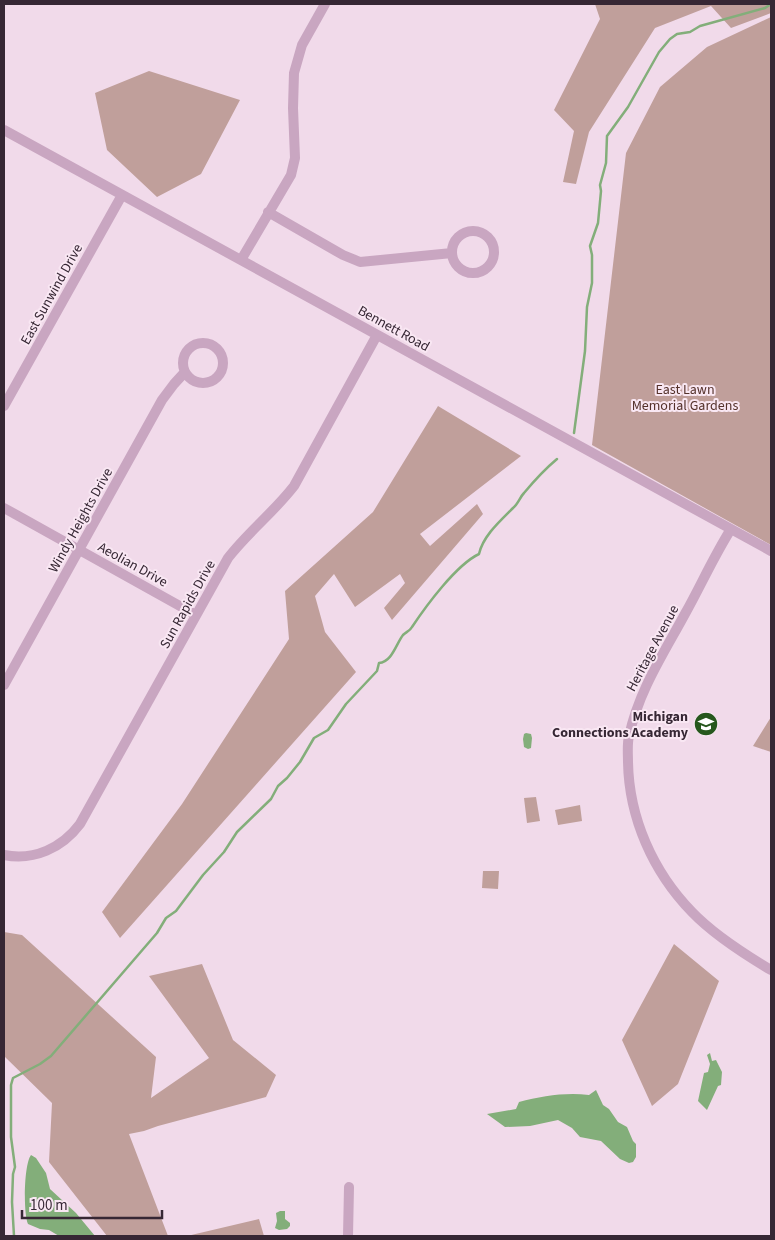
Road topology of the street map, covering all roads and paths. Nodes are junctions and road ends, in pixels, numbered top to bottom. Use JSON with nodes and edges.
{"nodes":[{"id":1,"x":325,"y":4,"type":"edge"},
{"id":2,"x":4,"y":130,"type":"edge"},
{"id":3,"x":122,"y":195,"type":"junction"},
{"id":4,"x":268,"y":212,"type":"junction"},
{"id":5,"x":452,"y":253,"type":"junction"},
{"id":6,"x":241,"y":260,"type":"junction"},
{"id":7,"x":378,"y":335,"type":"junction"},
{"id":8,"x":185,"y":372,"type":"dead end"},
{"id":9,"x":4,"y":406,"type":"edge"},
{"id":10,"x":4,"y":508,"type":"edge"},
{"id":11,"x":731,"y":529,"type":"junction"},
{"id":12,"x":79,"y":550,"type":"junction"},
{"id":13,"x":771,"y":551,"type":"edge"},
{"id":14,"x":196,"y":615,"type":"junction"},
{"id":15,"x":4,"y":685,"type":"edge"},
{"id":16,"x":4,"y":855,"type":"edge"},
{"id":17,"x":771,"y":970,"type":"edge"},
{"id":18,"x":349,"y":1187,"type":"dead end"},
{"id":19,"x":348,"y":1236,"type":"edge"}],
"edges":[{"from":1,"to":4,"type":"street"},
{"from":2,"to":3,"type":"street","name":"Bennett Road"},
{"from":3,"to":6,"type":"street","name":"Bennett Road"},
{"from":3,"to":9,"type":"street","name":"East Sunwind Drive"},
{"from":4,"to":5,"type":"street"},
{"from":4,"to":6,"type":"street"},
{"from":5,"to":5,"type":"street"},
{"from":6,"to":7,"type":"street","name":"Bennett Road"},
{"from":7,"to":11,"type":"street","name":"Bennett Road"},
{"from":7,"to":14,"type":"street","name":"Sun Rapids Drive"},
{"from":8,"to":12,"type":"street","name":"Windy Heights Drive"},
{"from":10,"to":12,"type":"street","name":"Aeolian Drive"},
{"from":11,"to":13,"type":"street","name":"Bennett Road"},
{"from":11,"to":17,"type":"street","name":"Heritage Avenue"},
{"from":12,"to":14,"type":"street","name":"Aeolian Drive"},
{"from":12,"to":15,"type":"street","name":"Windy Heights Drive"},
{"from":14,"to":16,"type":"street","name":"Sun Rapids Drive"},
{"from":18,"to":19,"type":"street"}]}
